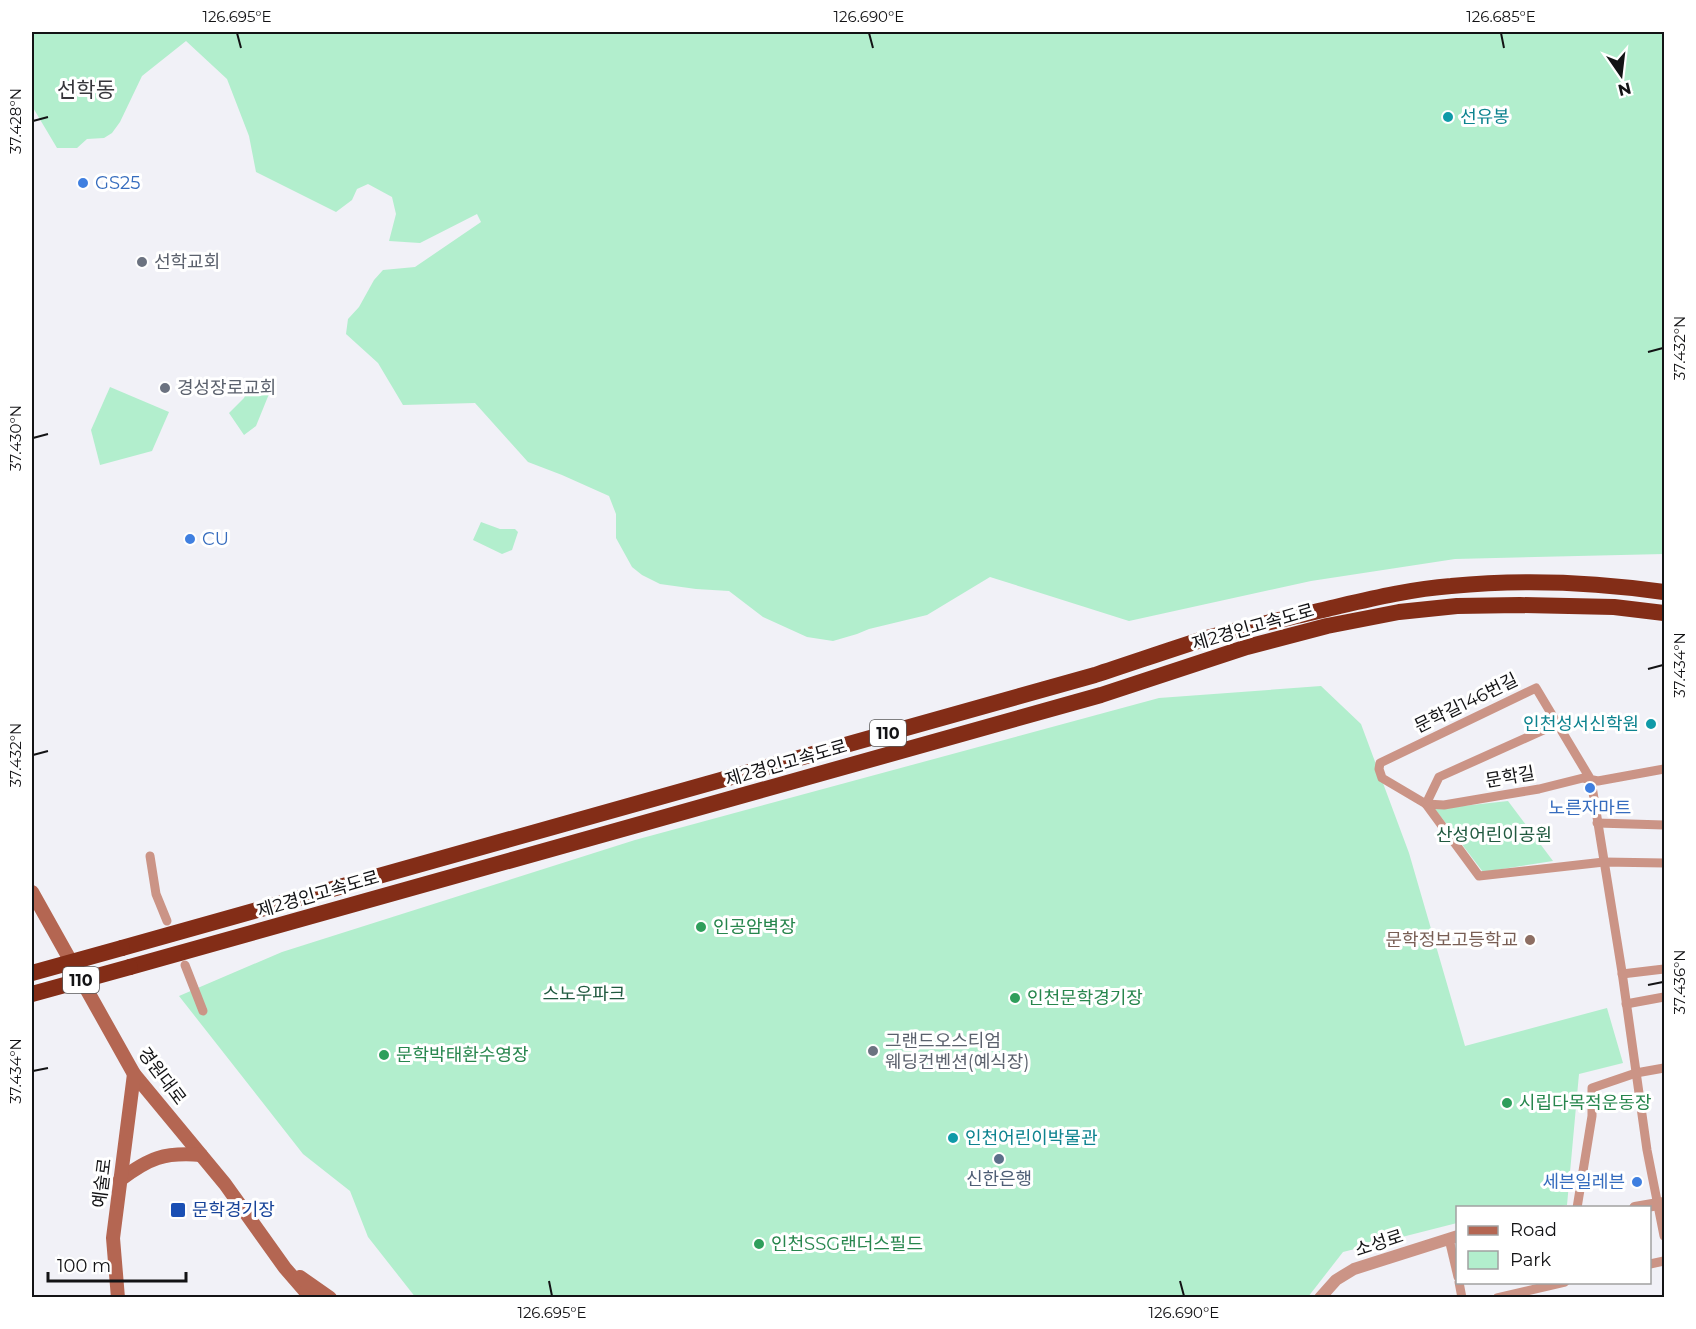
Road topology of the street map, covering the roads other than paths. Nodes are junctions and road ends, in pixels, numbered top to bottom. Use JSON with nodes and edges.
{"nodes":[{"id":1,"x":1665,"y":592,"type":"edge"},
{"id":2,"x":1665,"y":614,"type":"edge"},
{"id":3,"x":1557,"y":724,"type":"junction"},
{"id":4,"x":1665,"y":769,"type":"edge"},
{"id":5,"x":1590,"y":780,"type":"junction"},
{"id":6,"x":1426,"y":804,"type":"junction"},
{"id":7,"x":1598,"y":823,"type":"junction"},
{"id":8,"x":1665,"y":825,"type":"edge"},
{"id":9,"x":150,"y":856,"type":"dead end"},
{"id":10,"x":1604,"y":862,"type":"junction"},
{"id":11,"x":1665,"y":863,"type":"edge"},
{"id":12,"x":32,"y":892,"type":"edge"},
{"id":13,"x":167,"y":921,"type":"dead end"},
{"id":14,"x":185,"y":965,"type":"dead end"},
{"id":15,"x":1665,"y":969,"type":"edge"},
{"id":16,"x":32,"y":973,"type":"edge"},
{"id":17,"x":1622,"y":974,"type":"junction"},
{"id":18,"x":32,"y":994,"type":"edge"},
{"id":19,"x":1665,"y":997,"type":"edge"},
{"id":20,"x":1626,"y":1004,"type":"junction"},
{"id":21,"x":203,"y":1011,"type":"dead end"},
{"id":22,"x":1665,"y":1068,"type":"edge"},
{"id":23,"x":1636,"y":1073,"type":"junction"},
{"id":24,"x":134,"y":1074,"type":"junction"},
{"id":25,"x":201,"y":1155,"type":"junction"},
{"id":26,"x":120,"y":1180,"type":"junction"},
{"id":27,"x":1661,"y":1204,"type":"edge"},
{"id":28,"x":1577,"y":1206,"type":"edge"},
{"id":29,"x":1665,"y":1236,"type":"edge"},
{"id":30,"x":1453,"y":1238,"type":"edge"},
{"id":31,"x":1456,"y":1261,"type":"edge"},
{"id":32,"x":285,"y":1268,"type":"junction"},
{"id":33,"x":1556,"y":1284,"type":"edge"},
{"id":34,"x":118,"y":1298,"type":"edge"},
{"id":35,"x":301,"y":1298,"type":"edge"},
{"id":36,"x":310,"y":1298,"type":"edge"},
{"id":37,"x":330,"y":1298,"type":"edge"},
{"id":38,"x":1320,"y":1298,"type":"edge"},
{"id":39,"x":1497,"y":1298,"type":"edge"}],
"edges":[{"from":1,"to":16,"type":"highway","name":"제2경인고속도로","number":"110","bridge":true},
{"from":2,"to":18,"type":"highway","name":"제2경인고속도로","number":"110","bridge":true},
{"from":3,"to":5,"type":"street","name":"문학길146번길"},
{"from":3,"to":6,"type":"street"},
{"from":3,"to":6,"type":"street","name":"문학길146번길"},
{"from":4,"to":5,"type":"street","name":"문학길"},
{"from":5,"to":6,"type":"street","name":"문학길"},
{"from":5,"to":7,"type":"street","name":"문학길146번길"},
{"from":6,"to":10,"type":"street"},
{"from":7,"to":8,"type":"street"},
{"from":7,"to":10,"type":"street","name":"문학길146번길"},
{"from":9,"to":13,"type":"street"},
{"from":10,"to":11,"type":"street"},
{"from":10,"to":17,"type":"street","name":"문학길146번길"},
{"from":12,"to":24,"type":"main road","name":"경원대로"},
{"from":14,"to":21,"type":"street"},
{"from":15,"to":17,"type":"street"},
{"from":17,"to":20,"type":"street","name":"문학길146번길"},
{"from":19,"to":20,"type":"street"},
{"from":20,"to":23,"type":"street","name":"문학길146번길"},
{"from":22,"to":23,"type":"street"},
{"from":23,"to":27,"type":"street","name":"문학길146번길"},
{"from":23,"to":28,"type":"street"},
{"from":24,"to":25,"type":"main road","name":"경원대로"},
{"from":24,"to":26,"type":"main road","name":"예술로"},
{"from":25,"to":26,"type":"main road"},
{"from":25,"to":32,"type":"main road","name":"경원대로"},
{"from":26,"to":34,"type":"main road","name":"예술로"},
{"from":27,"to":29,"type":"street","name":"문학길146번길"},
{"from":30,"to":31,"type":"street"},
{"from":30,"to":38,"type":"street","name":"소성로"},
{"from":32,"to":35,"type":"main road","name":"경원대로"},
{"from":32,"to":36,"type":"main road","name":"경원대로"},
{"from":32,"to":37,"type":"main road","name":"경원대로"},
{"from":33,"to":39,"type":"street"}]}
